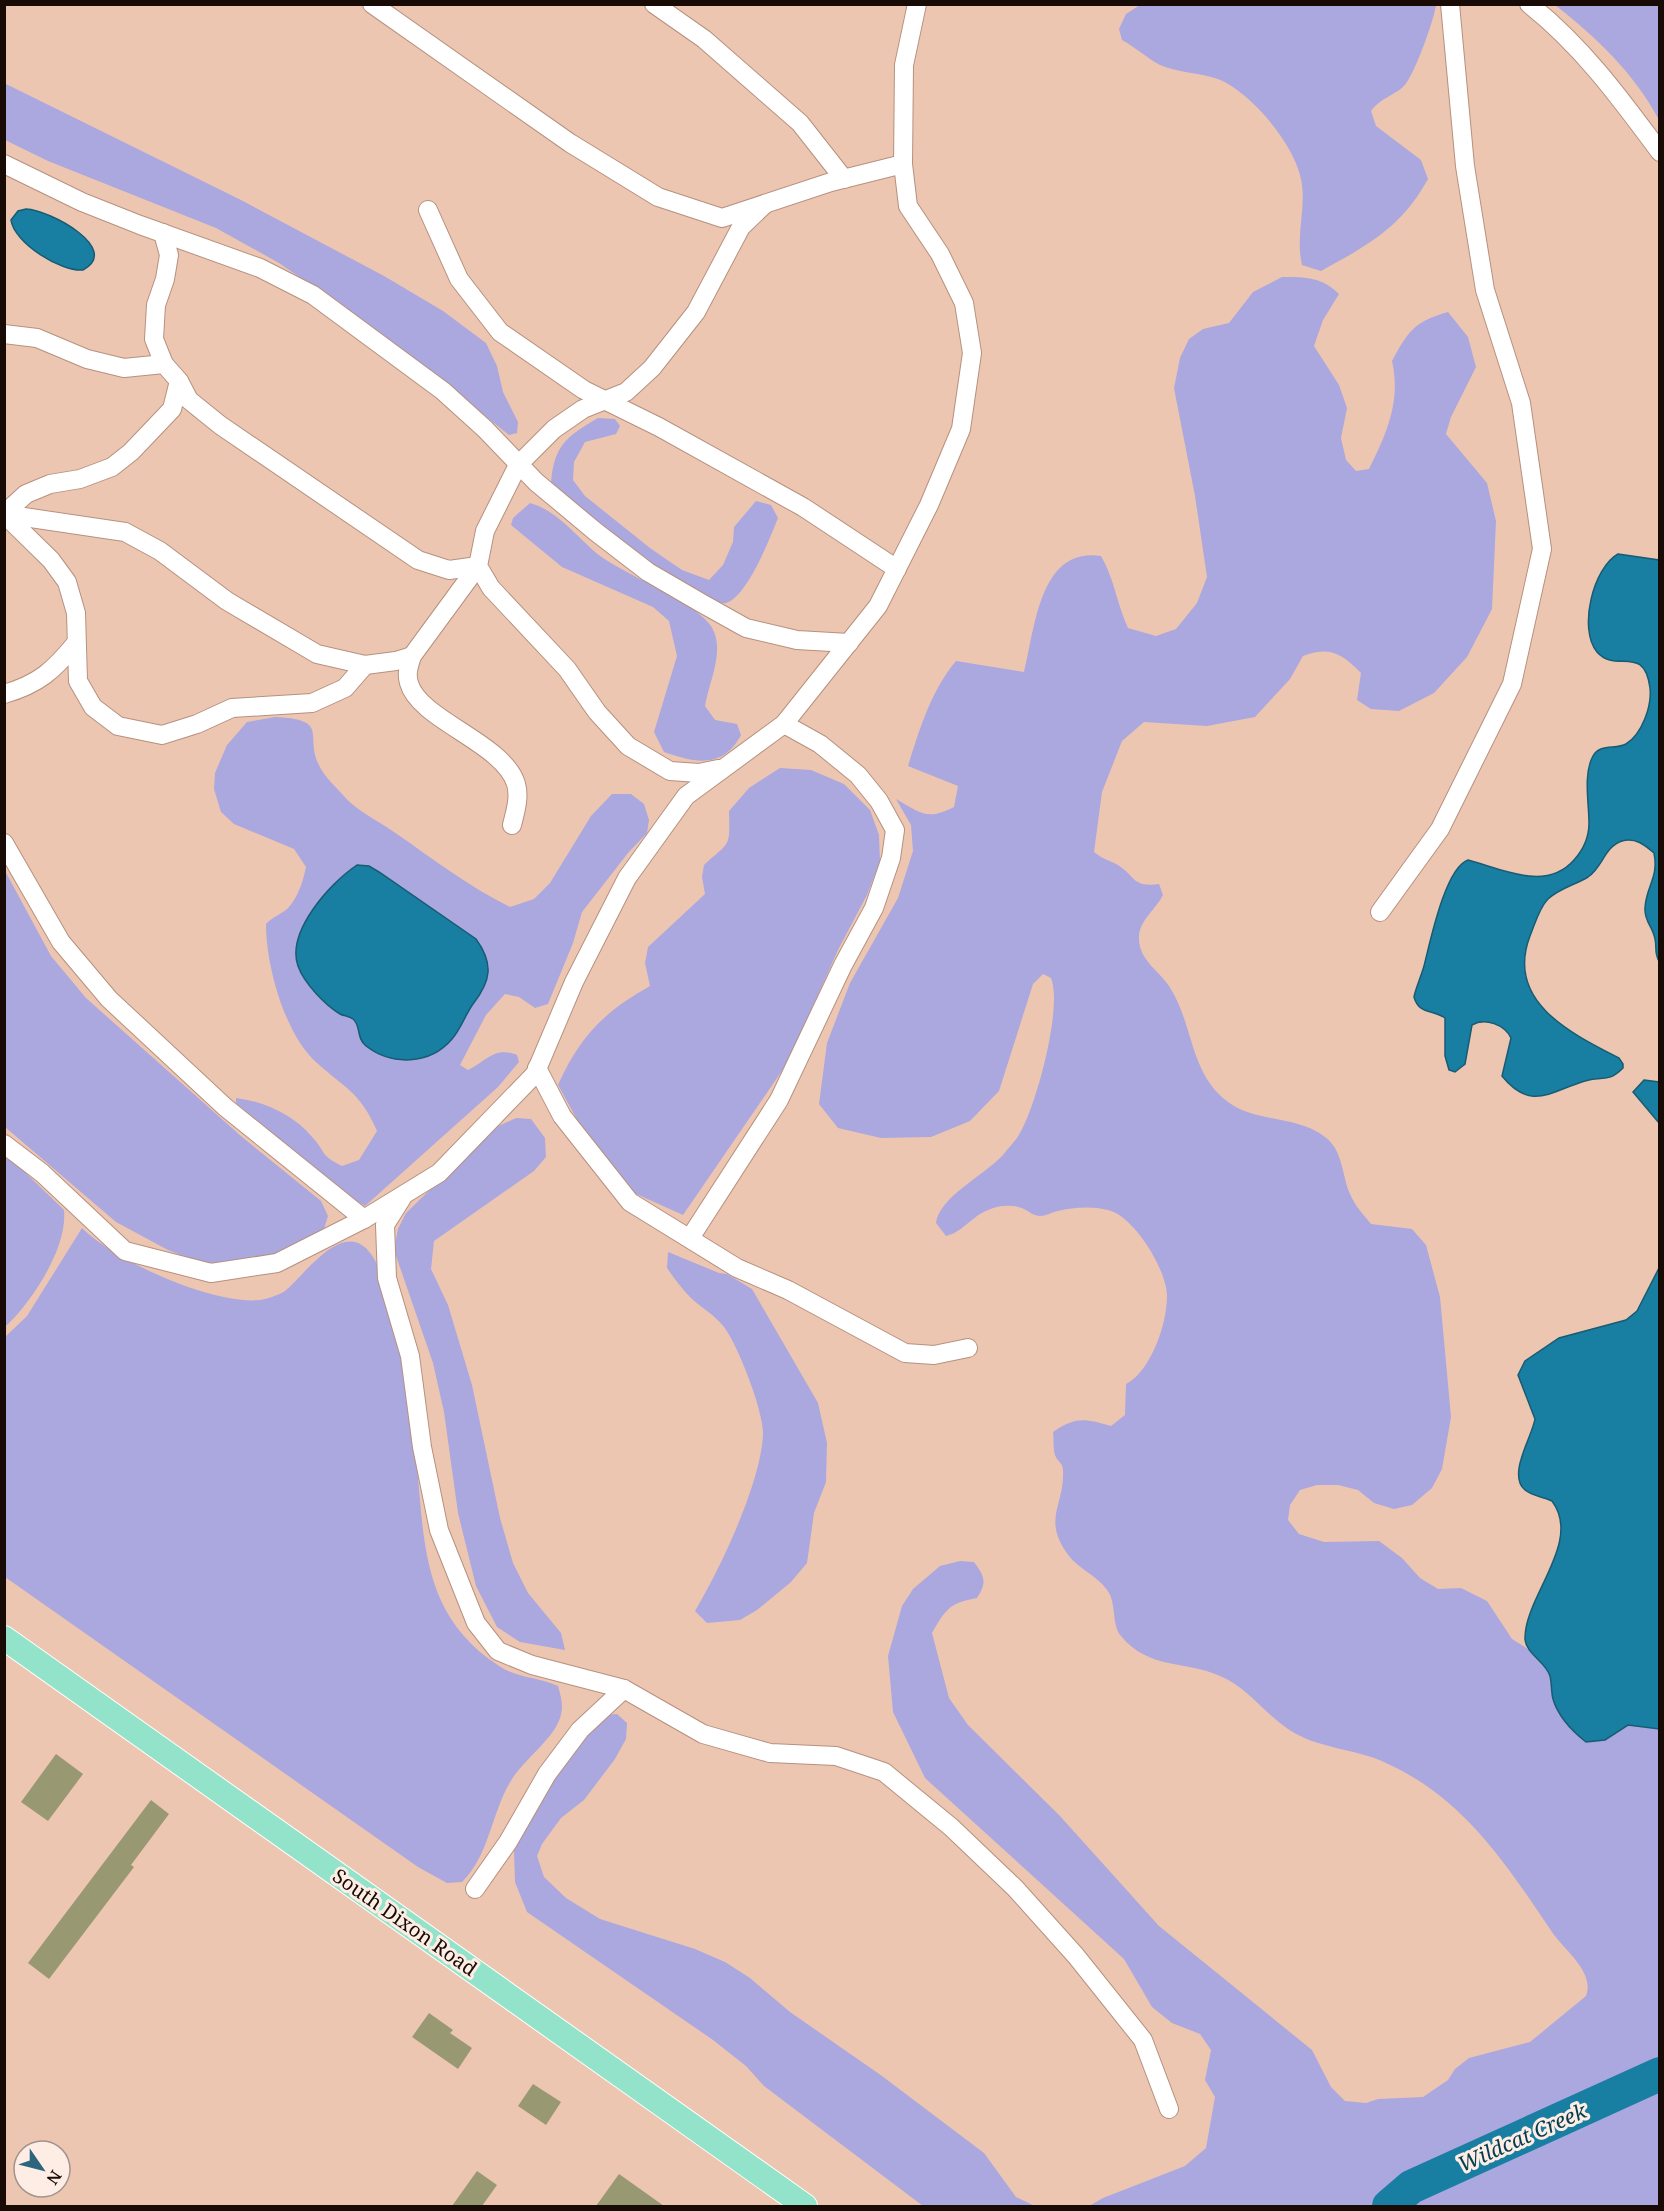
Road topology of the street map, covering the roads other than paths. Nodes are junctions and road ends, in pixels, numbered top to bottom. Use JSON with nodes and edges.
{"nodes":[{"id":1,"x":372,"y":4,"type":"edge"},
{"id":2,"x":654,"y":4,"type":"edge"},
{"id":3,"x":917,"y":4,"type":"edge"},
{"id":4,"x":1450,"y":4,"type":"edge"},
{"id":5,"x":1529,"y":4,"type":"edge"},
{"id":6,"x":1659,"y":152,"type":"edge"},
{"id":7,"x":4,"y":164,"type":"edge"},
{"id":8,"x":903,"y":164,"type":"junction"},
{"id":9,"x":844,"y":179,"type":"junction"},
{"id":10,"x":765,"y":204,"type":"junction"},
{"id":11,"x":428,"y":210,"type":"dead end"},
{"id":12,"x":163,"y":232,"type":"junction"},
{"id":13,"x":4,"y":334,"type":"edge"},
{"id":14,"x":164,"y":364,"type":"junction"},
{"id":15,"x":179,"y":381,"type":"junction"},
{"id":16,"x":604,"y":400,"type":"junction"},
{"id":17,"x":518,"y":465,"type":"junction"},
{"id":18,"x":4,"y":514,"type":"edge"},
{"id":19,"x":478,"y":566,"type":"junction"},
{"id":20,"x":897,"y":569,"type":"junction"},
{"id":21,"x":76,"y":643,"type":"junction"},
{"id":22,"x":849,"y":643,"type":"junction"},
{"id":23,"x":412,"y":656,"type":"junction"},
{"id":24,"x":364,"y":665,"type":"junction"},
{"id":25,"x":4,"y":693,"type":"edge"},
{"id":26,"x":784,"y":724,"type":"junction"},
{"id":27,"x":725,"y":767,"type":"junction"},
{"id":28,"x":512,"y":825,"type":"dead end"},
{"id":29,"x":4,"y":843,"type":"edge"},
{"id":30,"x":1380,"y":912,"type":"dead end"},
{"id":31,"x":537,"y":1068,"type":"junction"},
{"id":32,"x":4,"y":1144,"type":"edge"},
{"id":33,"x":404,"y":1194,"type":"junction"},
{"id":34,"x":364,"y":1219,"type":"junction"},
{"id":35,"x":690,"y":1238,"type":"junction"},
{"id":36,"x":968,"y":1348,"type":"dead end"},
{"id":37,"x":4,"y":1638,"type":"edge"},
{"id":38,"x":624,"y":1689,"type":"junction"},
{"id":39,"x":475,"y":1889,"type":"dead end"},
{"id":40,"x":1169,"y":2109,"type":"dead end"},
{"id":41,"x":805,"y":2206,"type":"edge"}],
"edges":[{"from":1,"to":10,"type":"lane"},
{"from":2,"to":9,"type":"lane"},
{"from":3,"to":8,"type":"lane"},
{"from":4,"to":30,"type":"lane"},
{"from":5,"to":6,"type":"lane"},
{"from":7,"to":12,"type":"lane"},
{"from":8,"to":9,"type":"lane"},
{"from":8,"to":20,"type":"lane"},
{"from":9,"to":10,"type":"lane"},
{"from":10,"to":16,"type":"lane"},
{"from":11,"to":16,"type":"lane"},
{"from":12,"to":14,"type":"lane"},
{"from":12,"to":17,"type":"lane"},
{"from":13,"to":14,"type":"lane"},
{"from":14,"to":15,"type":"lane"},
{"from":15,"to":18,"type":"lane"},
{"from":15,"to":19,"type":"lane"},
{"from":16,"to":17,"type":"lane"},
{"from":16,"to":20,"type":"lane"},
{"from":17,"to":19,"type":"lane"},
{"from":17,"to":22,"type":"lane"},
{"from":18,"to":21,"type":"lane"},
{"from":18,"to":24,"type":"lane"},
{"from":19,"to":23,"type":"lane"},
{"from":19,"to":27,"type":"lane"},
{"from":20,"to":22,"type":"lane"},
{"from":21,"to":24,"type":"lane"},
{"from":21,"to":25,"type":"lane"},
{"from":22,"to":26,"type":"lane"},
{"from":23,"to":24,"type":"lane"},
{"from":23,"to":28,"type":"lane"},
{"from":26,"to":27,"type":"lane"},
{"from":26,"to":35,"type":"lane"},
{"from":27,"to":31,"type":"lane"},
{"from":29,"to":34,"type":"lane"},
{"from":31,"to":33,"type":"lane"},
{"from":31,"to":35,"type":"lane"},
{"from":32,"to":34,"type":"lane"},
{"from":33,"to":34,"type":"lane"},
{"from":33,"to":38,"type":"lane"},
{"from":35,"to":36,"type":"lane"},
{"from":37,"to":41,"type":"main road","name":"South Dixon Road"},
{"from":38,"to":39,"type":"lane"},
{"from":38,"to":40,"type":"lane"}]}
